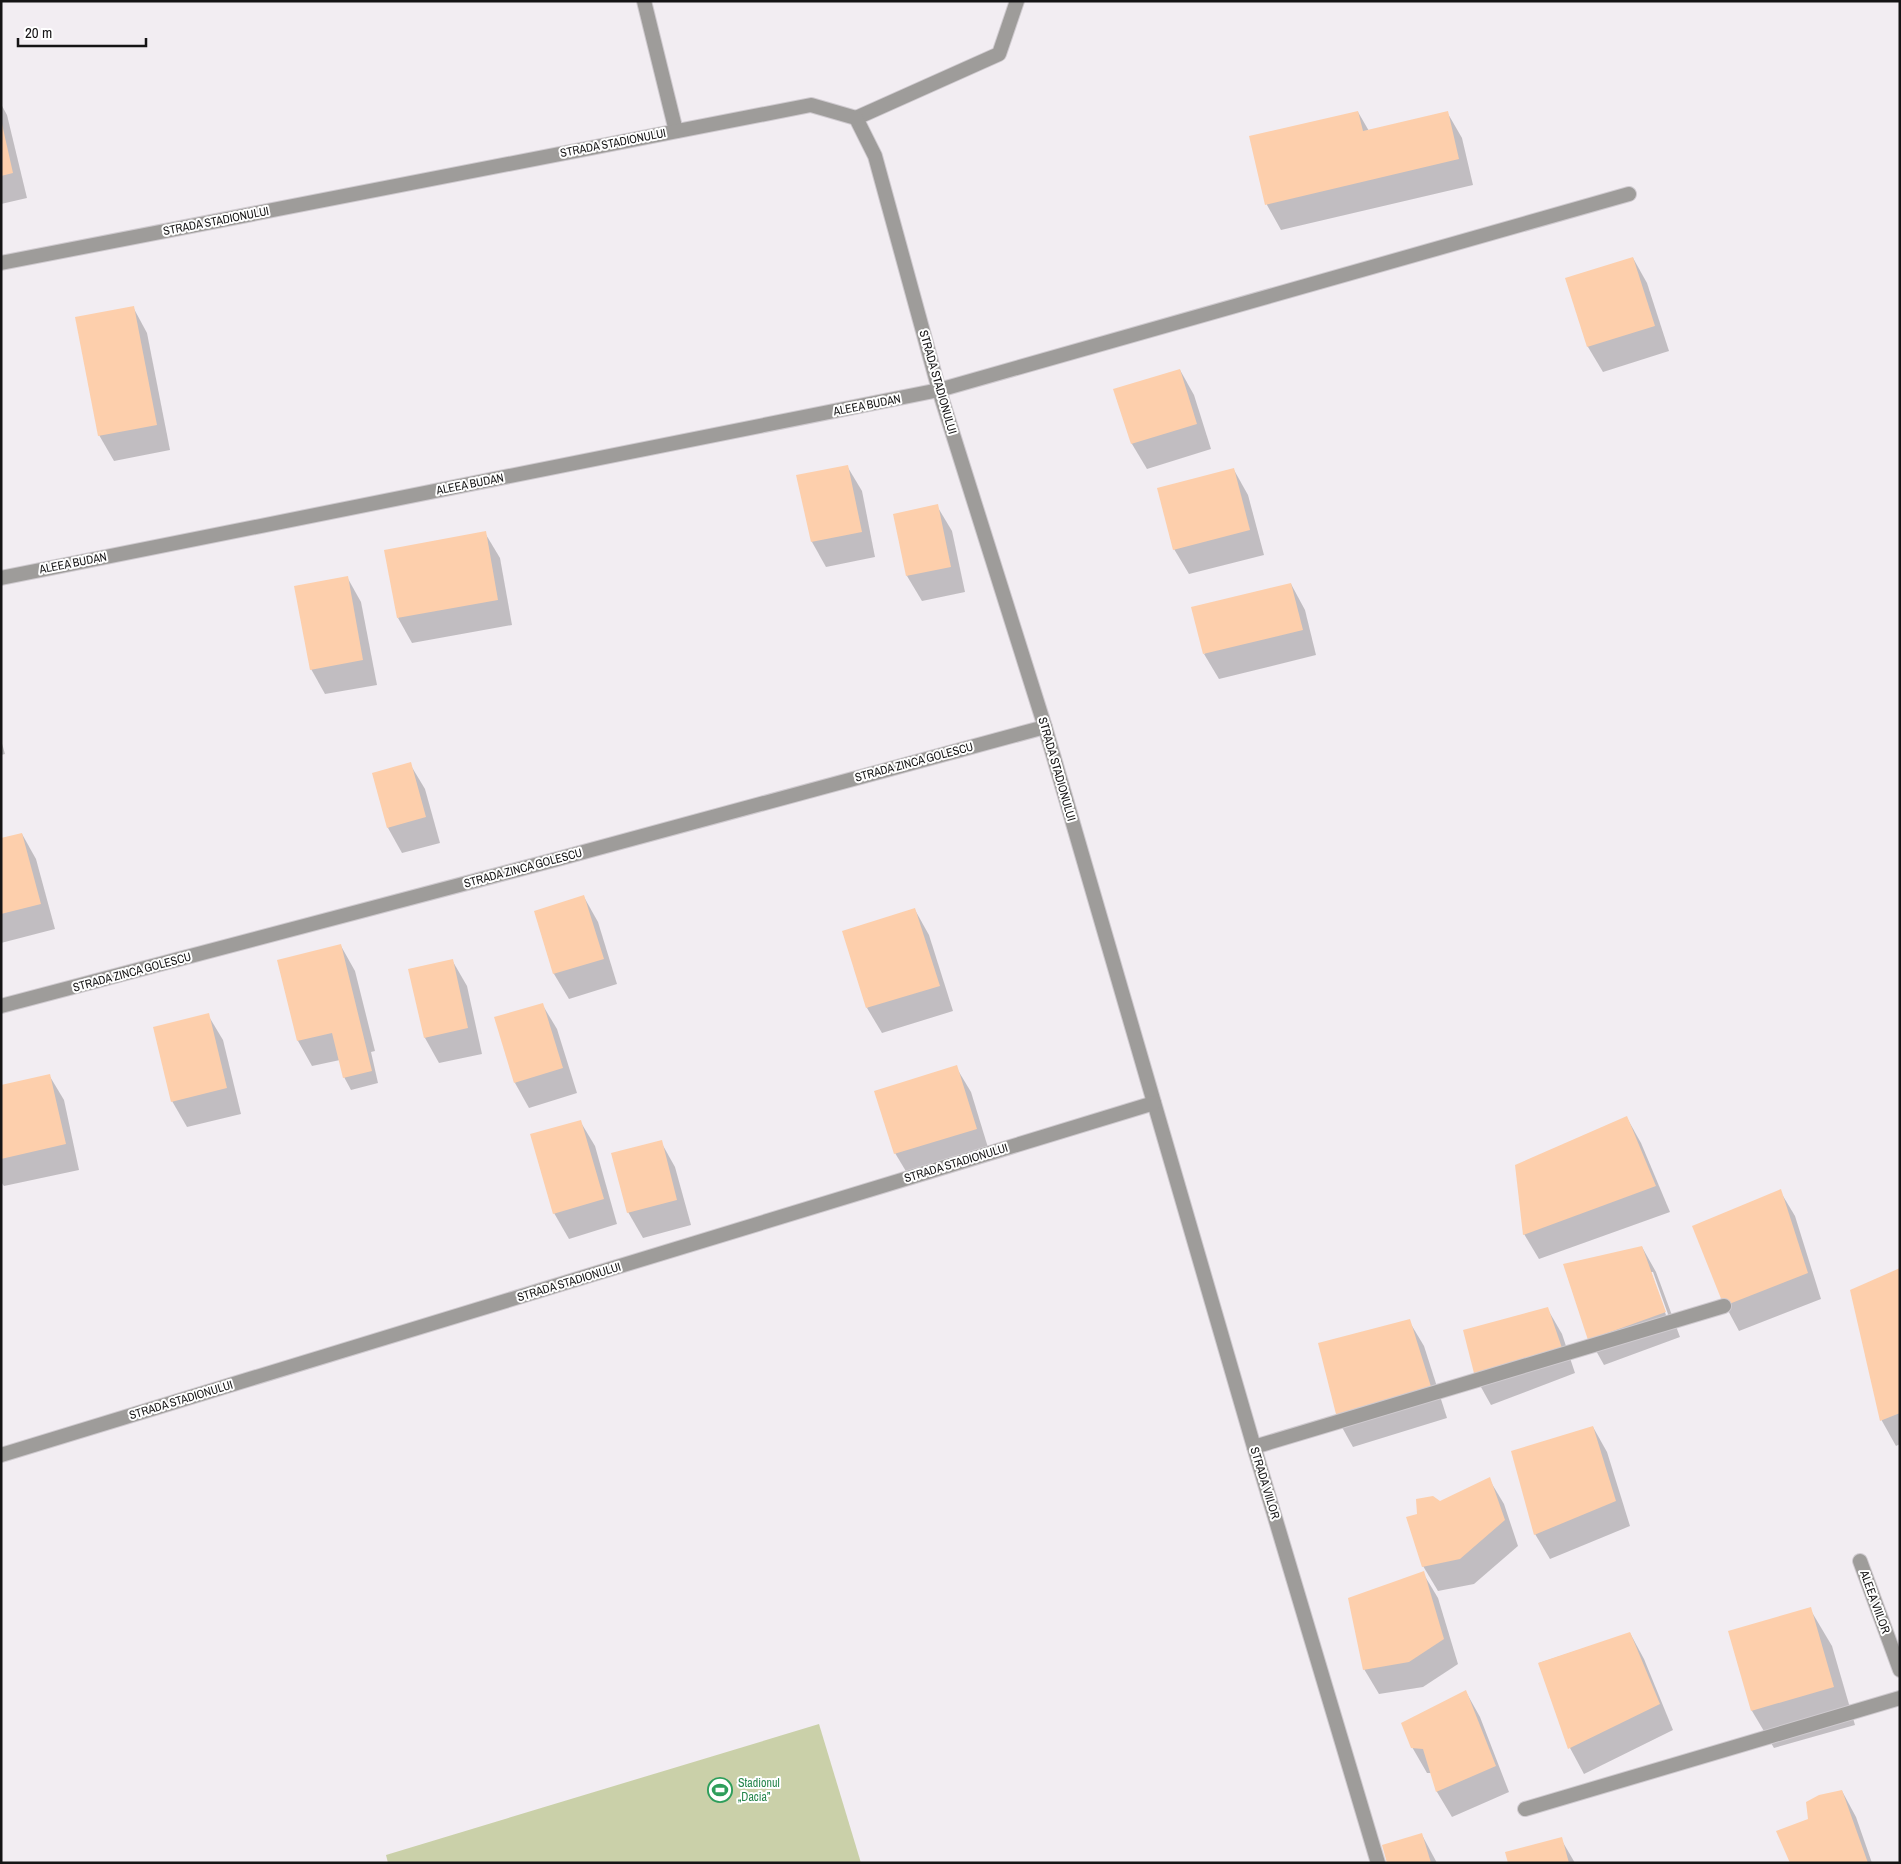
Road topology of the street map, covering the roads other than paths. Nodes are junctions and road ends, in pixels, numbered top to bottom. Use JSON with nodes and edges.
{"nodes":[{"id":1,"x":644,"y":1,"type":"edge"},
{"id":2,"x":1017,"y":1,"type":"edge"},
{"id":3,"x":856,"y":118,"type":"junction"},
{"id":4,"x":676,"y":131,"type":"junction"},
{"id":5,"x":1629,"y":194,"type":"dead end"},
{"id":6,"x":1,"y":263,"type":"edge"},
{"id":7,"x":939,"y":390,"type":"junction"},
{"id":8,"x":1,"y":578,"type":"edge"},
{"id":9,"x":1044,"y":727,"type":"junction"},
{"id":10,"x":1,"y":1006,"type":"edge"},
{"id":11,"x":1154,"y":1103,"type":"junction"},
{"id":12,"x":1724,"y":1306,"type":"dead end"},
{"id":13,"x":1254,"y":1447,"type":"junction"},
{"id":14,"x":1,"y":1455,"type":"edge"},
{"id":15,"x":1860,"y":1561,"type":"dead end"},
{"id":16,"x":1900,"y":1670,"type":"edge"},
{"id":17,"x":1900,"y":1698,"type":"edge"},
{"id":18,"x":1525,"y":1809,"type":"dead end"},
{"id":19,"x":1378,"y":1863,"type":"edge"}],
"edges":[{"from":1,"to":4,"type":"street"},
{"from":2,"to":3,"type":"street"},
{"from":3,"to":4,"type":"street","name":"STRADA STADIONULUI"},
{"from":3,"to":7,"type":"street","name":"STRADA STADIONULUI"},
{"from":4,"to":6,"type":"street","name":"STRADA STADIONULUI"},
{"from":5,"to":7,"type":"street","name":"ALEEA BUDAN"},
{"from":7,"to":8,"type":"street","name":"ALEEA BUDAN"},
{"from":7,"to":9,"type":"street","name":"STRADA STADIONULUI"},
{"from":9,"to":10,"type":"street","name":"STRADA ZINCA GOLESCU"},
{"from":9,"to":11,"type":"street","name":"STRADA STADIONULUI"},
{"from":11,"to":13,"type":"street","name":"STRADA VIILOR"},
{"from":11,"to":14,"type":"street","name":"STRADA STADIONULUI"},
{"from":12,"to":13,"type":"street"},
{"from":13,"to":19,"type":"street","name":"STRADA VIILOR"},
{"from":15,"to":16,"type":"street","name":"ALEEA VIILOR"},
{"from":17,"to":18,"type":"street"}]}
